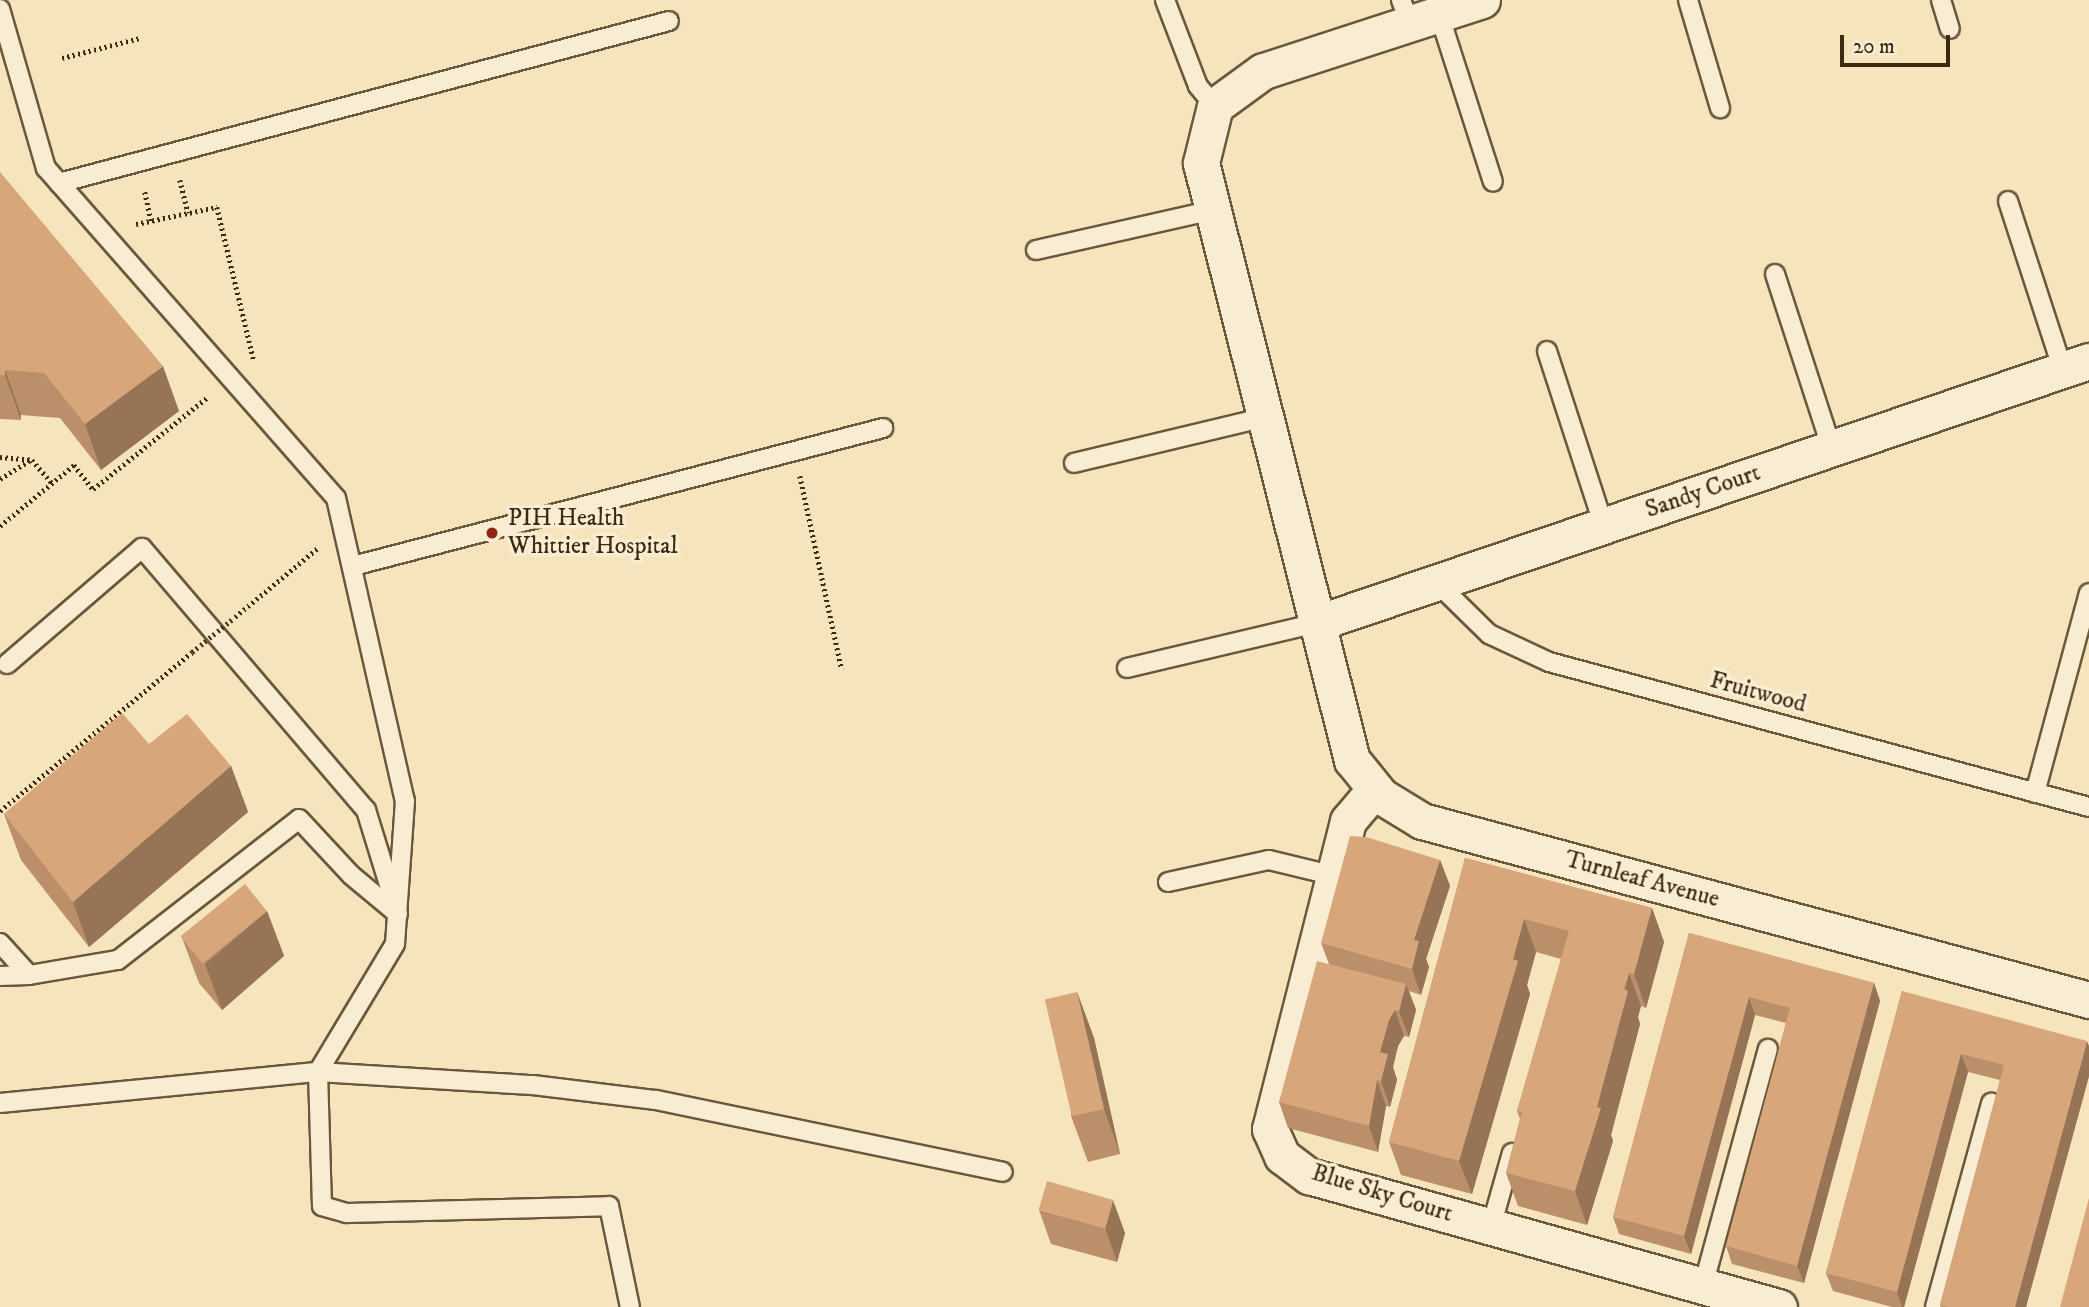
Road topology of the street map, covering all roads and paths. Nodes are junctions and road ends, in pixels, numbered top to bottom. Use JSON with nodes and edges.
{"nodes":[{"id":1,"x":1165,"y":0,"type":"edge"},
{"id":2,"x":1482,"y":0,"type":"edge"},
{"id":3,"x":1688,"y":0,"type":"edge"},
{"id":4,"x":1941,"y":0,"type":"edge"},
{"id":5,"x":0,"y":12,"type":"edge"},
{"id":6,"x":1417,"y":12,"type":"edge"},
{"id":7,"x":669,"y":21,"type":"dead end"},
{"id":8,"x":1950,"y":29,"type":"dead end"},
{"id":9,"x":140,"y":38,"type":"dead end"},
{"id":10,"x":62,"y":58,"type":"dead end"},
{"id":11,"x":1215,"y":106,"type":"junction"},
{"id":12,"x":1720,"y":108,"type":"dead end"},
{"id":13,"x":180,"y":180,"type":"dead end"},
{"id":14,"x":1493,"y":182,"type":"dead end"},
{"id":15,"x":59,"y":183,"type":"junction"},
{"id":16,"x":145,"y":192,"type":"dead end"},
{"id":17,"x":2008,"y":201,"type":"dead end"},
{"id":18,"x":1213,"y":210,"type":"junction"},
{"id":19,"x":188,"y":213,"type":"junction"},
{"id":20,"x":151,"y":221,"type":"junction"},
{"id":21,"x":136,"y":224,"type":"dead end"},
{"id":22,"x":1036,"y":250,"type":"dead end"},
{"id":23,"x":1775,"y":274,"type":"dead end"},
{"id":24,"x":1547,"y":351,"type":"dead end"},
{"id":25,"x":255,"y":365,"type":"dead end"},
{"id":26,"x":2076,"y":366,"type":"edge"},
{"id":27,"x":208,"y":397,"type":"dead end"},
{"id":28,"x":1265,"y":417,"type":"junction"},
{"id":29,"x":883,"y":428,"type":"dead end"},
{"id":30,"x":1832,"y":449,"type":"junction"},
{"id":31,"x":0,"y":457,"type":"edge"},
{"id":32,"x":32,"y":460,"type":"junction"},
{"id":33,"x":797,"y":463,"type":"dead end"},
{"id":34,"x":1074,"y":463,"type":"dead end"},
{"id":35,"x":0,"y":479,"type":"edge"},
{"id":36,"x":52,"y":483,"type":"junction"},
{"id":37,"x":0,"y":526,"type":"edge"},
{"id":38,"x":1604,"y":526,"type":"junction"},
{"id":39,"x":325,"y":542,"type":"dead end"},
{"id":40,"x":353,"y":566,"type":"junction"},
{"id":41,"x":1437,"y":583,"type":"junction"},
{"id":42,"x":2089,"y":593,"type":"edge"},
{"id":43,"x":1317,"y":623,"type":"junction"},
{"id":44,"x":7,"y":664,"type":"dead end"},
{"id":45,"x":1128,"y":668,"type":"dead end"},
{"id":46,"x":842,"y":670,"type":"dead end"},
{"id":47,"x":1375,"y":789,"type":"junction"},
{"id":48,"x":2035,"y":793,"type":"junction"},
{"id":49,"x":2089,"y":807,"type":"edge"},
{"id":50,"x":0,"y":811,"type":"edge"},
{"id":51,"x":1335,"y":876,"type":"junction"},
{"id":52,"x":1168,"y":882,"type":"dead end"},
{"id":53,"x":398,"y":914,"type":"junction"},
{"id":54,"x":0,"y":943,"type":"edge"},
{"id":55,"x":29,"y":975,"type":"junction"},
{"id":56,"x":0,"y":976,"type":"edge"},
{"id":57,"x":2089,"y":1000,"type":"edge"},
{"id":58,"x":1768,"y":1049,"type":"dead end"},
{"id":59,"x":318,"y":1072,"type":"junction"},
{"id":60,"x":0,"y":1103,"type":"edge"},
{"id":61,"x":1991,"y":1103,"type":"edge"},
{"id":62,"x":1516,"y":1137,"type":"edge"},
{"id":63,"x":1003,"y":1171,"type":"dead end"},
{"id":64,"x":1491,"y":1227,"type":"junction"},
{"id":65,"x":1703,"y":1286,"type":"junction"},
{"id":66,"x":629,"y":1307,"type":"edge"},
{"id":67,"x":1779,"y":1307,"type":"edge"},
{"id":68,"x":1935,"y":1307,"type":"edge"}],
"edges":[{"from":1,"to":11,"type":"lane"},
{"from":2,"to":6,"type":"street"},
{"from":3,"to":12,"type":"lane"},
{"from":4,"to":8,"type":"lane"},
{"from":5,"to":15,"type":"lane"},
{"from":6,"to":11,"type":"street"},
{"from":6,"to":14,"type":"lane"},
{"from":7,"to":15,"type":"lane"},
{"from":9,"to":10,"type":"path"},
{"from":11,"to":18,"type":"street","name":"Turnleaf Avenue"},
{"from":13,"to":19,"type":"path"},
{"from":15,"to":40,"type":"lane"},
{"from":16,"to":20,"type":"path"},
{"from":17,"to":26,"type":"lane"},
{"from":18,"to":22,"type":"lane"},
{"from":18,"to":28,"type":"street","name":"Turnleaf Avenue"},
{"from":19,"to":20,"type":"path"},
{"from":19,"to":25,"type":"path"},
{"from":20,"to":21,"type":"path"},
{"from":23,"to":30,"type":"lane"},
{"from":24,"to":38,"type":"lane"},
{"from":26,"to":30,"type":"street","name":"Sandy Court"},
{"from":27,"to":36,"type":"path"},
{"from":28,"to":34,"type":"lane"},
{"from":28,"to":43,"type":"street","name":"Turnleaf Avenue"},
{"from":29,"to":40,"type":"lane"},
{"from":30,"to":38,"type":"street","name":"Sandy Court"},
{"from":31,"to":32,"type":"path"},
{"from":32,"to":35,"type":"path"},
{"from":32,"to":36,"type":"path"},
{"from":33,"to":46,"type":"path"},
{"from":36,"to":37,"type":"path"},
{"from":38,"to":41,"type":"street","name":"Sandy Court"},
{"from":39,"to":50,"type":"path","bridge":true},
{"from":40,"to":53,"type":"lane"},
{"from":41,"to":43,"type":"street","name":"Sandy Court"},
{"from":41,"to":48,"type":"lane","name":"Fruitwood"},
{"from":42,"to":48,"type":"lane"},
{"from":43,"to":45,"type":"lane"},
{"from":43,"to":47,"type":"street","name":"Turnleaf Avenue"},
{"from":44,"to":53,"type":"lane"},
{"from":47,"to":51,"type":"street","name":"Blue Sky Court"},
{"from":47,"to":57,"type":"street","name":"Turnleaf Avenue"},
{"from":48,"to":49,"type":"lane","name":"Fruitwood"},
{"from":51,"to":52,"type":"lane"},
{"from":51,"to":64,"type":"street","name":"Blue Sky Court"},
{"from":53,"to":55,"type":"lane"},
{"from":53,"to":59,"type":"lane"},
{"from":54,"to":55,"type":"lane"},
{"from":55,"to":56,"type":"lane"},
{"from":58,"to":65,"type":"lane"},
{"from":59,"to":60,"type":"lane"},
{"from":59,"to":63,"type":"lane"},
{"from":59,"to":66,"type":"lane"},
{"from":61,"to":68,"type":"lane"},
{"from":62,"to":64,"type":"lane"},
{"from":64,"to":65,"type":"street","name":"Blue Sky Court"},
{"from":65,"to":67,"type":"street","name":"Blue Sky Court"}]}
